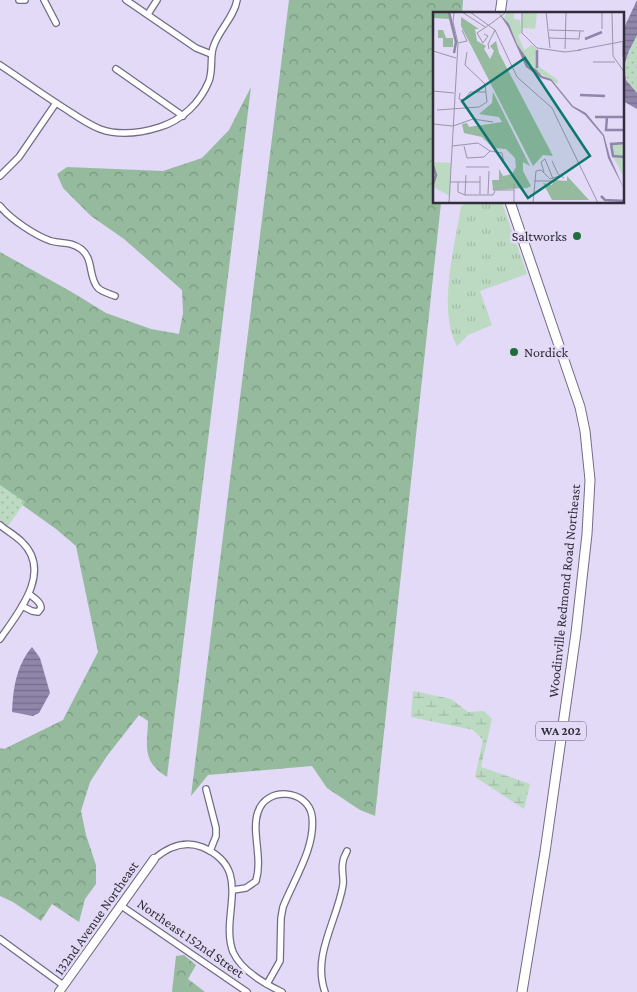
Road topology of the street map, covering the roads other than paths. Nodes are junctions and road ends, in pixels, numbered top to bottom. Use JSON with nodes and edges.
{"nodes":[{"id":1,"x":19,"y":0,"type":"edge"},
{"id":2,"x":25,"y":0,"type":"edge"},
{"id":3,"x":44,"y":0,"type":"edge"},
{"id":4,"x":126,"y":0,"type":"edge"},
{"id":5,"x":157,"y":0,"type":"edge"},
{"id":6,"x":236,"y":0,"type":"edge"},
{"id":7,"x":148,"y":14,"type":"junction"},
{"id":8,"x":56,"y":23,"type":"dead end"},
{"id":9,"x":211,"y":54,"type":"junction"},
{"id":10,"x":1,"y":68,"type":"edge"},
{"id":11,"x":116,"y":69,"type":"dead end"},
{"id":12,"x":56,"y":103,"type":"junction"},
{"id":13,"x":183,"y":116,"type":"junction"},
{"id":14,"x":0,"y":176,"type":"edge"},
{"id":15,"x":511,"y":204,"type":"edge"},
{"id":16,"x":0,"y":206,"type":"edge"},
{"id":17,"x":115,"y":296,"type":"dead end"},
{"id":18,"x":0,"y":525,"type":"edge"},
{"id":19,"x":29,"y":594,"type":"junction"},
{"id":20,"x":22,"y":606,"type":"junction"},
{"id":21,"x":0,"y":639,"type":"edge"},
{"id":22,"x":206,"y":788,"type":"dead end"},
{"id":23,"x":210,"y":850,"type":"junction"},
{"id":24,"x":348,"y":851,"type":"dead end"},
{"id":25,"x":154,"y":859,"type":"joint"},
{"id":26,"x":233,"y":890,"type":"junction"},
{"id":27,"x":120,"y":905,"type":"junction"},
{"id":28,"x":0,"y":939,"type":"edge"},
{"id":29,"x":267,"y":984,"type":"junction"},
{"id":30,"x":61,"y":989,"type":"edge"},
{"id":31,"x":324,"y":991,"type":"edge"},
{"id":32,"x":247,"y":992,"type":"edge"},
{"id":33,"x":282,"y":992,"type":"edge"},
{"id":34,"x":317,"y":992,"type":"edge"},
{"id":35,"x":522,"y":992,"type":"edge"}],
"edges":[{"from":1,"to":2,"type":"street"},
{"from":3,"to":8,"type":"street"},
{"from":4,"to":7,"type":"street"},
{"from":5,"to":7,"type":"street"},
{"from":6,"to":9,"type":"street"},
{"from":7,"to":9,"type":"street"},
{"from":9,"to":13,"type":"street"},
{"from":10,"to":12,"type":"street"},
{"from":11,"to":13,"type":"street"},
{"from":12,"to":13,"type":"street"},
{"from":12,"to":14,"type":"street"},
{"from":15,"to":35,"type":"main road","name":"Woodinville Redmond Road Northeast","number":"WA 202"},
{"from":16,"to":17,"type":"street"},
{"from":18,"to":19,"type":"street"},
{"from":19,"to":20,"type":"street"},
{"from":19,"to":20,"type":"street"},
{"from":20,"to":21,"type":"street"},
{"from":22,"to":23,"type":"street"},
{"from":23,"to":25,"type":"street"},
{"from":23,"to":26,"type":"street"},
{"from":24,"to":31,"type":"street"},
{"from":25,"to":27,"type":"street","name":"132nd Avenue Northeast"},
{"from":26,"to":29,"type":"street"},
{"from":26,"to":29,"type":"street"},
{"from":27,"to":30,"type":"street","name":"132nd Avenue Northeast"},
{"from":27,"to":32,"type":"street","name":"Northeast 152nd Street"},
{"from":28,"to":30,"type":"street"},
{"from":29,"to":33,"type":"street"},
{"from":31,"to":34,"type":"street"}]}
